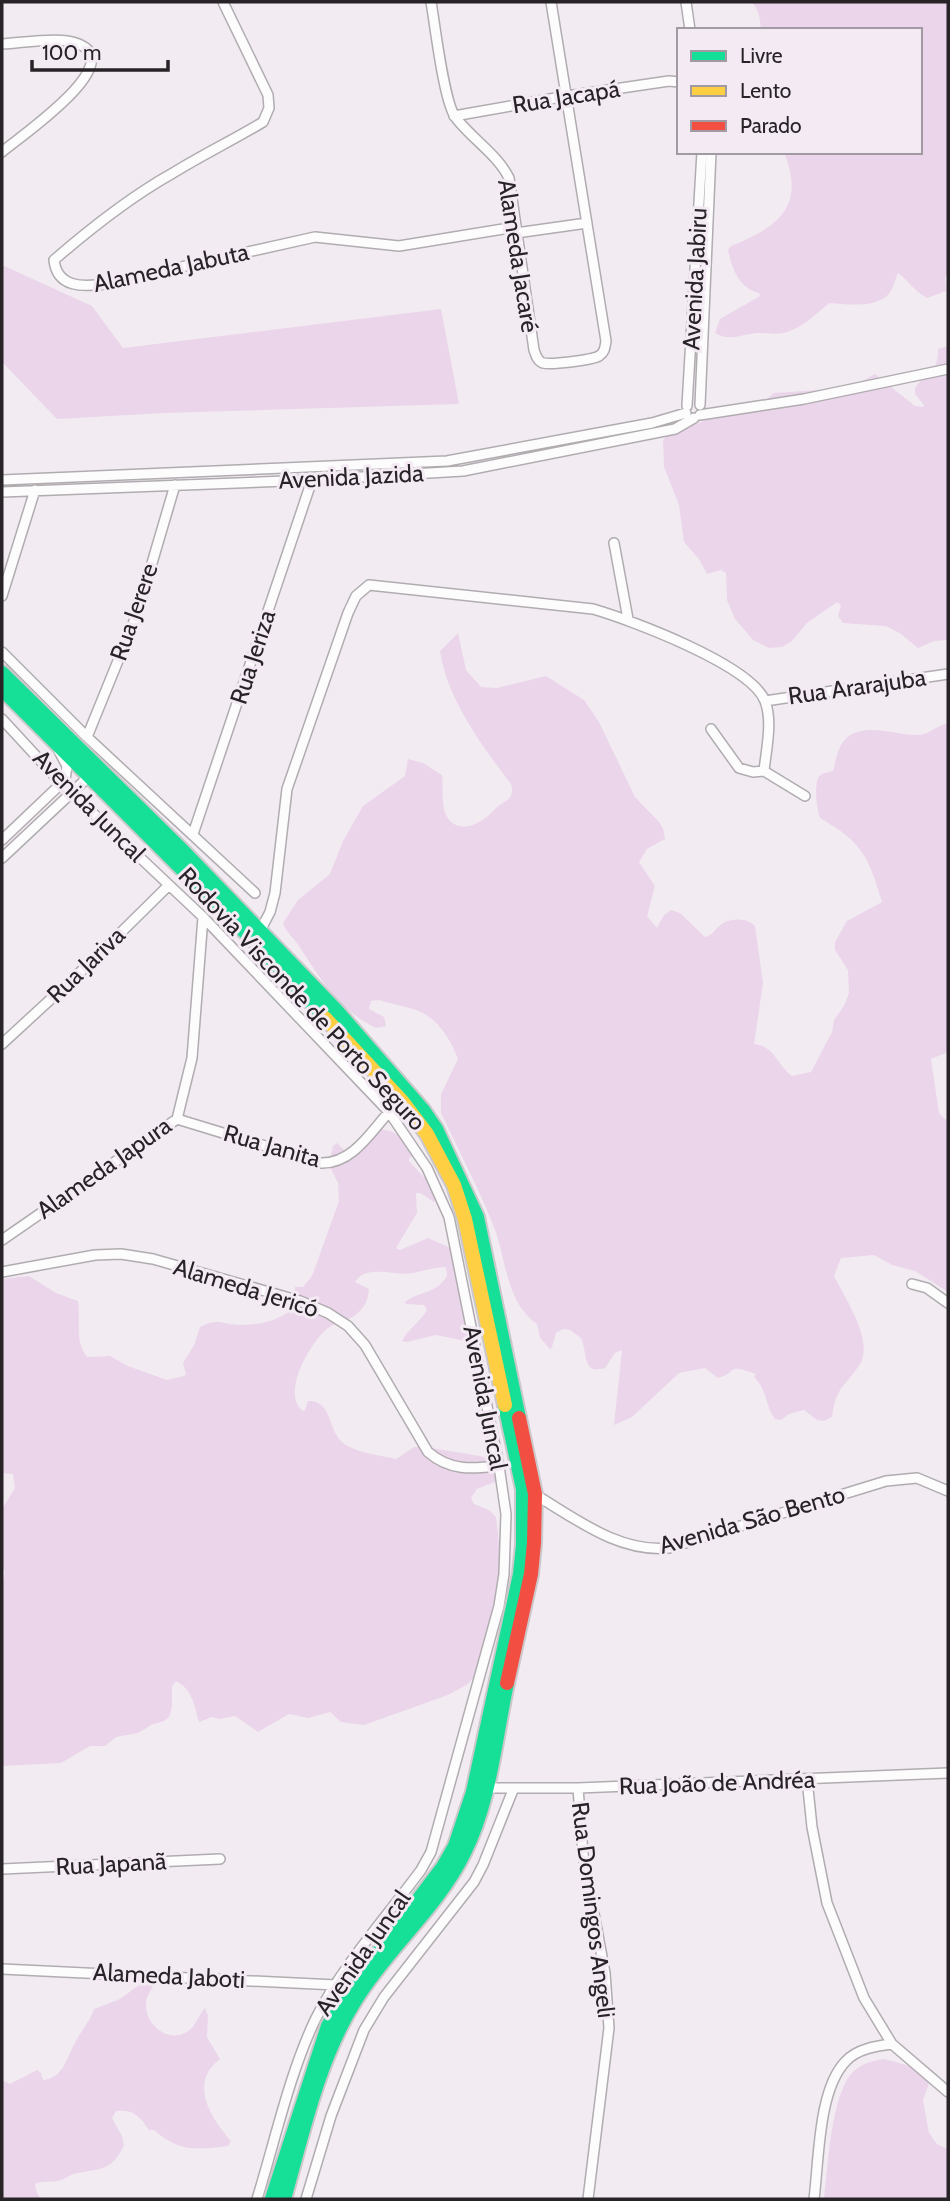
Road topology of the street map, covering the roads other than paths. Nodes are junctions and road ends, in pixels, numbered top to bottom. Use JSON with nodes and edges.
{"nodes":[{"id":1,"x":223,"y":2,"type":"edge"},
{"id":2,"x":431,"y":2,"type":"edge"},
{"id":3,"x":551,"y":2,"type":"edge"},
{"id":4,"x":685,"y":2,"type":"edge"},
{"id":5,"x":690,"y":28,"type":"edge"},
{"id":6,"x":2,"y":44,"type":"edge"},
{"id":7,"x":677,"y":82,"type":"edge"},
{"id":8,"x":567,"y":96,"type":"junction"},
{"id":9,"x":454,"y":116,"type":"junction"},
{"id":10,"x":2,"y":152,"type":"edge"},
{"id":11,"x":702,"y":154,"type":"edge"},
{"id":12,"x":711,"y":154,"type":"edge"},
{"id":13,"x":587,"y":223,"type":"junction"},
{"id":14,"x":515,"y":230,"type":"junction"},
{"id":15,"x":948,"y":369,"type":"edge"},
{"id":16,"x":693,"y":411,"type":"junction"},
{"id":17,"x":313,"y":467,"type":"junction"},
{"id":18,"x":175,"y":472,"type":"junction"},
{"id":19,"x":4,"y":478,"type":"edge"},
{"id":20,"x":312,"y":480,"type":"junction"},
{"id":21,"x":175,"y":484,"type":"junction"},
{"id":22,"x":35,"y":490,"type":"junction"},
{"id":23,"x":2,"y":492,"type":"edge"},
{"id":24,"x":17,"y":492,"type":"junction"},
{"id":25,"x":614,"y":543,"type":"dead end"},
{"id":26,"x":2,"y":596,"type":"edge"},
{"id":27,"x":628,"y":620,"type":"junction"},
{"id":28,"x":2,"y":652,"type":"edge"},
{"id":29,"x":2,"y":673,"type":"edge"},
{"id":30,"x":948,"y":674,"type":"edge"},
{"id":31,"x":2,"y":690,"type":"edge"},
{"id":32,"x":765,"y":701,"type":"junction"},
{"id":33,"x":4,"y":725,"type":"edge"},
{"id":34,"x":711,"y":729,"type":"dead end"},
{"id":35,"x":83,"y":742,"type":"junction"},
{"id":36,"x":55,"y":743,"type":"junction"},
{"id":37,"x":764,"y":771,"type":"junction"},
{"id":38,"x":87,"y":776,"type":"junction"},
{"id":39,"x":61,"y":783,"type":"junction"},
{"id":40,"x":70,"y":792,"type":"junction"},
{"id":41,"x":805,"y":796,"type":"dead end"},
{"id":42,"x":193,"y":834,"type":"junction"},
{"id":43,"x":2,"y":840,"type":"edge"},
{"id":44,"x":2,"y":858,"type":"edge"},
{"id":45,"x":169,"y":885,"type":"junction"},
{"id":46,"x":255,"y":893,"type":"dead end"},
{"id":47,"x":203,"y":917,"type":"junction"},
{"id":48,"x":260,"y":931,"type":"junction"},
{"id":49,"x":2,"y":1044,"type":"edge"},
{"id":50,"x":389,"y":1112,"type":"junction"},
{"id":51,"x":177,"y":1119,"type":"junction"},
{"id":52,"x":2,"y":1240,"type":"edge"},
{"id":53,"x":2,"y":1272,"type":"edge"},
{"id":54,"x":912,"y":1284,"type":"dead end"},
{"id":55,"x":948,"y":1303,"type":"edge"},
{"id":56,"x":499,"y":1466,"type":"junction"},
{"id":57,"x":529,"y":1492,"type":"junction"},
{"id":58,"x":948,"y":1492,"type":"edge"},
{"id":59,"x":948,"y":1773,"type":"edge"},
{"id":60,"x":807,"y":1779,"type":"junction"},
{"id":61,"x":485,"y":1788,"type":"junction"},
{"id":62,"x":578,"y":1788,"type":"junction"},
{"id":63,"x":513,"y":1790,"type":"junction"},
{"id":64,"x":220,"y":1859,"type":"dead end"},
{"id":65,"x":2,"y":1869,"type":"edge"},
{"id":66,"x":2,"y":1969,"type":"edge"},
{"id":67,"x":336,"y":1984,"type":"junction"},
{"id":68,"x":891,"y":2045,"type":"junction"},
{"id":69,"x":948,"y":2092,"type":"edge"},
{"id":70,"x":257,"y":2199,"type":"edge"},
{"id":71,"x":272,"y":2199,"type":"edge"},
{"id":72,"x":284,"y":2199,"type":"edge"},
{"id":73,"x":306,"y":2199,"type":"edge"},
{"id":74,"x":588,"y":2199,"type":"edge"},
{"id":75,"x":814,"y":2199,"type":"edge"}],
"edges":[{"from":1,"to":14,"type":"street","name":"Alameda Jabuta"},
{"from":2,"to":9,"type":"street","name":"Alameda Jacaré"},
{"from":3,"to":8,"type":"street","name":"Alameda Jacaré"},
{"from":4,"to":5,"type":"street"},
{"from":6,"to":10,"type":"street"},
{"from":7,"to":8,"type":"street","name":"Rua Jacapá"},
{"from":8,"to":9,"type":"street","name":"Rua Jacapá"},
{"from":8,"to":13,"type":"street","name":"Alameda Jacaré"},
{"from":9,"to":14,"type":"street","name":"Alameda Jacaré"},
{"from":11,"to":16,"type":"street","name":"Avenida Jabiru"},
{"from":12,"to":16,"type":"street","name":"Avenida Jabiru"},
{"from":13,"to":14,"type":"street"},
{"from":13,"to":14,"type":"street","name":"Alameda Jacaré"},
{"from":15,"to":16,"type":"street","name":"Avenida Jazida"},
{"from":16,"to":17,"type":"street","name":"Avenida Jazida"},
{"from":16,"to":20,"type":"street","name":"Avenida Jazida"},
{"from":17,"to":18,"type":"street","name":"Avenida Jazida"},
{"from":17,"to":20,"type":"street","name":"Rua Jeriza"},
{"from":18,"to":19,"type":"street","name":"Avenida Jazida"},
{"from":18,"to":21,"type":"street","name":"Rua Jerere"},
{"from":19,"to":24,"type":"street"},
{"from":20,"to":21,"type":"street","name":"Avenida Jazida"},
{"from":20,"to":42,"type":"street","name":"Rua Jeriza"},
{"from":21,"to":22,"type":"street","name":"Avenida Jazida"},
{"from":21,"to":35,"type":"street","name":"Rua Jerere"},
{"from":22,"to":24,"type":"street","name":"Avenida Jazida"},
{"from":22,"to":26,"type":"street"},
{"from":23,"to":24,"type":"street","name":"Avenida Jazida"},
{"from":25,"to":27,"type":"street"},
{"from":27,"to":32,"type":"street"},
{"from":27,"to":48,"type":"street"},
{"from":28,"to":35,"type":"street"},
{"from":29,"to":35,"type":"main road","name":"Rodovia Visconde de Porto Seguro"},
{"from":30,"to":32,"type":"street","name":"Rua Ararajuba"},
{"from":31,"to":36,"type":"main road","name":"Rodovia Visconde de Porto Seguro"},
{"from":32,"to":37,"type":"street"},
{"from":33,"to":39,"type":"street","name":"Avenida Juncal"},
{"from":34,"to":37,"type":"street"},
{"from":35,"to":38,"type":"main road"},
{"from":35,"to":42,"type":"street"},
{"from":35,"to":48,"type":"main road","name":"Rodovia Visconde de Porto Seguro"},
{"from":36,"to":38,"type":"main road","name":"Rodovia Visconde de Porto Seguro"},
{"from":36,"to":39,"type":"street"},
{"from":37,"to":41,"type":"street"},
{"from":38,"to":40,"type":"street"},
{"from":38,"to":57,"type":"main road","name":"Rodovia Visconde de Porto Seguro"},
{"from":39,"to":40,"type":"street","name":"Avenida Juncal"},
{"from":39,"to":43,"type":"street"},
{"from":40,"to":44,"type":"street"},
{"from":40,"to":45,"type":"street","name":"Avenida Juncal"},
{"from":42,"to":46,"type":"street"},
{"from":45,"to":47,"type":"street","name":"Avenida Juncal"},
{"from":45,"to":49,"type":"street","name":"Rua Jariva"},
{"from":47,"to":50,"type":"street","name":"Avenida Juncal"},
{"from":47,"to":51,"type":"street","name":"Alameda Japura"},
{"from":48,"to":57,"type":"main road","name":"Rodovia Visconde de Porto Seguro"},
{"from":50,"to":51,"type":"street","name":"Rua Janita"},
{"from":50,"to":56,"type":"street","name":"Avenida Juncal"},
{"from":51,"to":52,"type":"street","name":"Alameda Japura"},
{"from":53,"to":56,"type":"street","name":"Alameda Jericó"},
{"from":54,"to":55,"type":"street"},
{"from":56,"to":67,"type":"street","name":"Avenida Juncal"},
{"from":57,"to":58,"type":"street","name":"Avenida São Bento"},
{"from":57,"to":61,"type":"main road","name":"Rodovia Visconde de Porto Seguro"},
{"from":57,"to":71,"type":"main road","name":"Rodovia Visconde de Porto Seguro"},
{"from":59,"to":60,"type":"street","name":"Rua João de Andréa"},
{"from":60,"to":62,"type":"street","name":"Rua João de Andréa"},
{"from":60,"to":68,"type":"street"},
{"from":61,"to":63,"type":"street","name":"Rua João de Andréa"},
{"from":61,"to":72,"type":"main road","name":"Rodovia Visconde de Porto Seguro"},
{"from":62,"to":63,"type":"street","name":"Rua João de Andréa"},
{"from":62,"to":74,"type":"street","name":"Rua Domingos Angeli"},
{"from":63,"to":73,"type":"street"},
{"from":64,"to":65,"type":"street","name":"Rua Japanã"},
{"from":66,"to":67,"type":"street","name":"Alameda Jaboti"},
{"from":67,"to":70,"type":"street","name":"Avenida Juncal"},
{"from":68,"to":69,"type":"street"},
{"from":68,"to":75,"type":"street"}]}
